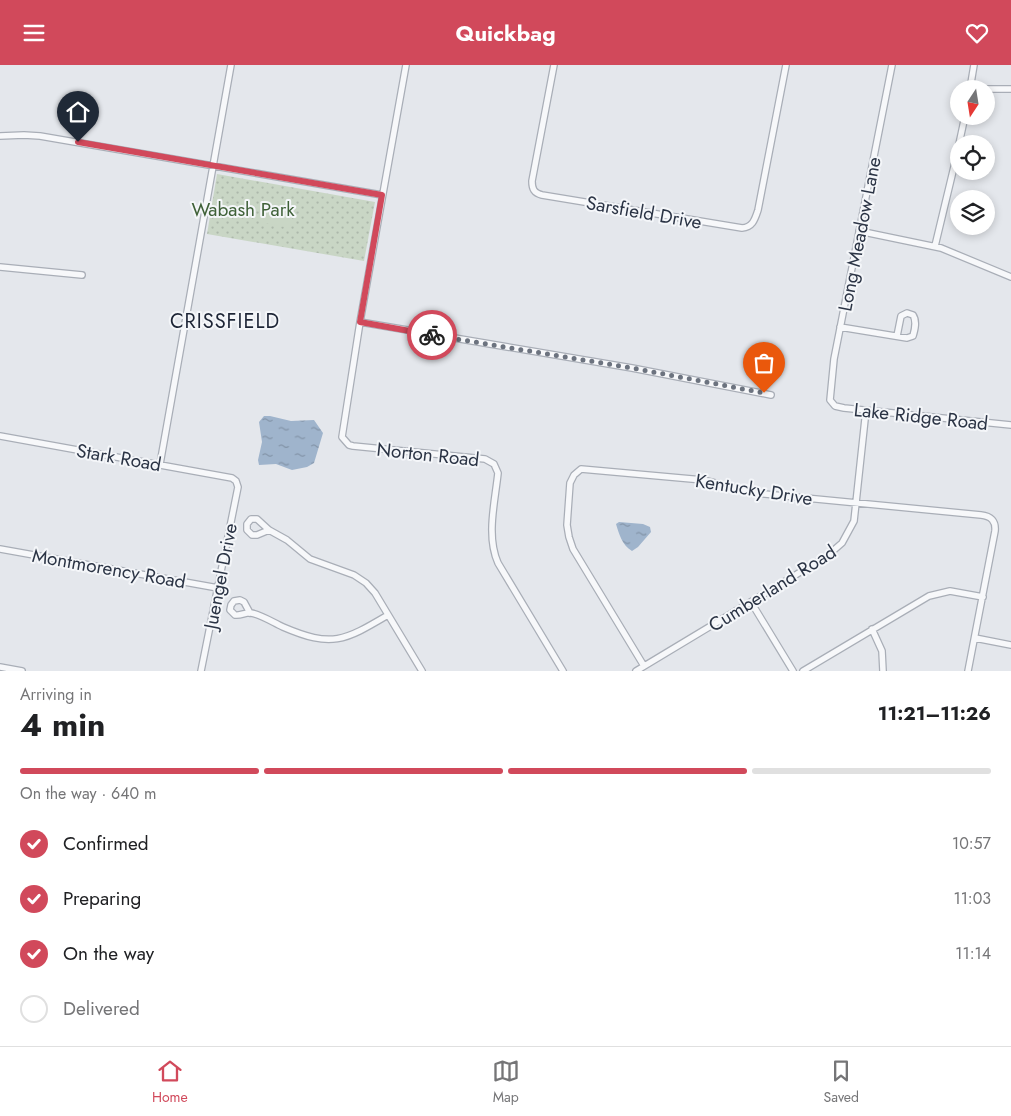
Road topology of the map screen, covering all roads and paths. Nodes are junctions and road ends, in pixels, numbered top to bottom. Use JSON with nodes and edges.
{"nodes":[{"id":1,"x":231,"y":65,"type":"edge"},
{"id":2,"x":406,"y":65,"type":"edge"},
{"id":3,"x":554,"y":65,"type":"edge"},
{"id":4,"x":786,"y":65,"type":"edge"},
{"id":5,"x":892,"y":65,"type":"edge"},
{"id":6,"x":974,"y":65,"type":"edge"},
{"id":7,"x":971,"y":80,"type":"edge"},
{"id":8,"x":995,"y":89,"type":"edge"},
{"id":9,"x":1011,"y":89,"type":"edge"},
{"id":10,"x":0,"y":136,"type":"edge"},
{"id":11,"x":213,"y":166,"type":"junction"},
{"id":12,"x":951,"y":180,"type":"edge"},
{"id":13,"x":382,"y":195,"type":"junction"},
{"id":14,"x":859,"y":231,"type":"junction"},
{"id":15,"x":935,"y":247,"type":"junction"},
{"id":16,"x":0,"y":267,"type":"edge"},
{"id":17,"x":82,"y":275,"type":"dead end"},
{"id":18,"x":1011,"y":277,"type":"edge"},
{"id":19,"x":360,"y":322,"type":"junction"},
{"id":20,"x":840,"y":327,"type":"junction"},
{"id":21,"x":897,"y":336,"type":"junction"},
{"id":22,"x":771,"y":395,"type":"dead end"},
{"id":23,"x":832,"y":403,"type":"joint"},
{"id":24,"x":866,"y":410,"type":"junction"},
{"id":25,"x":1011,"y":425,"type":"edge"},
{"id":26,"x":0,"y":436,"type":"edge"},
{"id":27,"x":160,"y":465,"type":"junction"},
{"id":28,"x":236,"y":481,"type":"joint"},
{"id":29,"x":857,"y":503,"type":"junction"},
{"id":30,"x":269,"y":530,"type":"dead end"},
{"id":31,"x":0,"y":549,"type":"edge"},
{"id":32,"x":218,"y":588,"type":"junction"},
{"id":33,"x":983,"y":597,"type":"junction"},
{"id":34,"x":751,"y":602,"type":"junction"},
{"id":35,"x":250,"y":613,"type":"dead end"},
{"id":36,"x":388,"y":615,"type":"junction"},
{"id":37,"x":872,"y":629,"type":"junction"},
{"id":38,"x":975,"y":638,"type":"junction"},
{"id":39,"x":1011,"y":645,"type":"edge"},
{"id":40,"x":644,"y":666,"type":"junction"},
{"id":41,"x":0,"y":667,"type":"edge"},
{"id":42,"x":22,"y":671,"type":"edge"},
{"id":43,"x":201,"y":671,"type":"edge"},
{"id":44,"x":422,"y":671,"type":"edge"},
{"id":45,"x":563,"y":671,"type":"edge"},
{"id":46,"x":636,"y":671,"type":"edge"},
{"id":47,"x":793,"y":671,"type":"edge"},
{"id":48,"x":803,"y":671,"type":"edge"},
{"id":49,"x":883,"y":671,"type":"edge"},
{"id":50,"x":968,"y":671,"type":"edge"}],
"edges":[{"from":1,"to":11,"type":"street"},
{"from":2,"to":13,"type":"street"},
{"from":3,"to":4,"type":"street","name":"Sarsfield Drive"},
{"from":5,"to":14,"type":"street","name":"Long Meadow Lane"},
{"from":6,"to":7,"type":"street"},
{"from":8,"to":9,"type":"street"},
{"from":10,"to":11,"type":"street"},
{"from":11,"to":13,"type":"street"},
{"from":11,"to":27,"type":"street"},
{"from":12,"to":15,"type":"street"},
{"from":13,"to":19,"type":"street"},
{"from":14,"to":15,"type":"street"},
{"from":14,"to":20,"type":"street","name":"Long Meadow Lane"},
{"from":15,"to":18,"type":"street"},
{"from":16,"to":17,"type":"street"},
{"from":19,"to":22,"type":"street"},
{"from":19,"to":45,"type":"street","name":"Norton Road"},
{"from":20,"to":21,"type":"street"},
{"from":20,"to":23,"type":"street","name":"Long Meadow Lane"},
{"from":21,"to":21,"type":"street"},
{"from":23,"to":24,"type":"street","name":"Lake Ridge Road"},
{"from":24,"to":25,"type":"street","name":"Lake Ridge Road"},
{"from":24,"to":29,"type":"street","name":"Cumberland Road"},
{"from":26,"to":27,"type":"street","name":"Stark Road"},
{"from":27,"to":28,"type":"street","name":"Stark Road"},
{"from":28,"to":32,"type":"street","name":"Juengel Drive"},
{"from":29,"to":33,"type":"street","name":"Kentucky Drive"},
{"from":29,"to":34,"type":"street","name":"Cumberland Road"},
{"from":29,"to":40,"type":"street","name":"Kentucky Drive"},
{"from":30,"to":36,"type":"street"},
{"from":31,"to":32,"type":"street","name":"Montmorency Road"},
{"from":32,"to":43,"type":"street","name":"Juengel Drive"},
{"from":33,"to":37,"type":"street"},
{"from":33,"to":38,"type":"street","name":"Kentucky Drive"},
{"from":34,"to":40,"type":"street","name":"Cumberland Road"},
{"from":34,"to":47,"type":"street"},
{"from":35,"to":36,"type":"street"},
{"from":36,"to":44,"type":"street"},
{"from":37,"to":48,"type":"street"},
{"from":37,"to":49,"type":"street"},
{"from":38,"to":39,"type":"street"},
{"from":38,"to":50,"type":"street","name":"Kentucky Drive"},
{"from":40,"to":46,"type":"street","name":"Cumberland Road"},
{"from":41,"to":42,"type":"street"}]}
